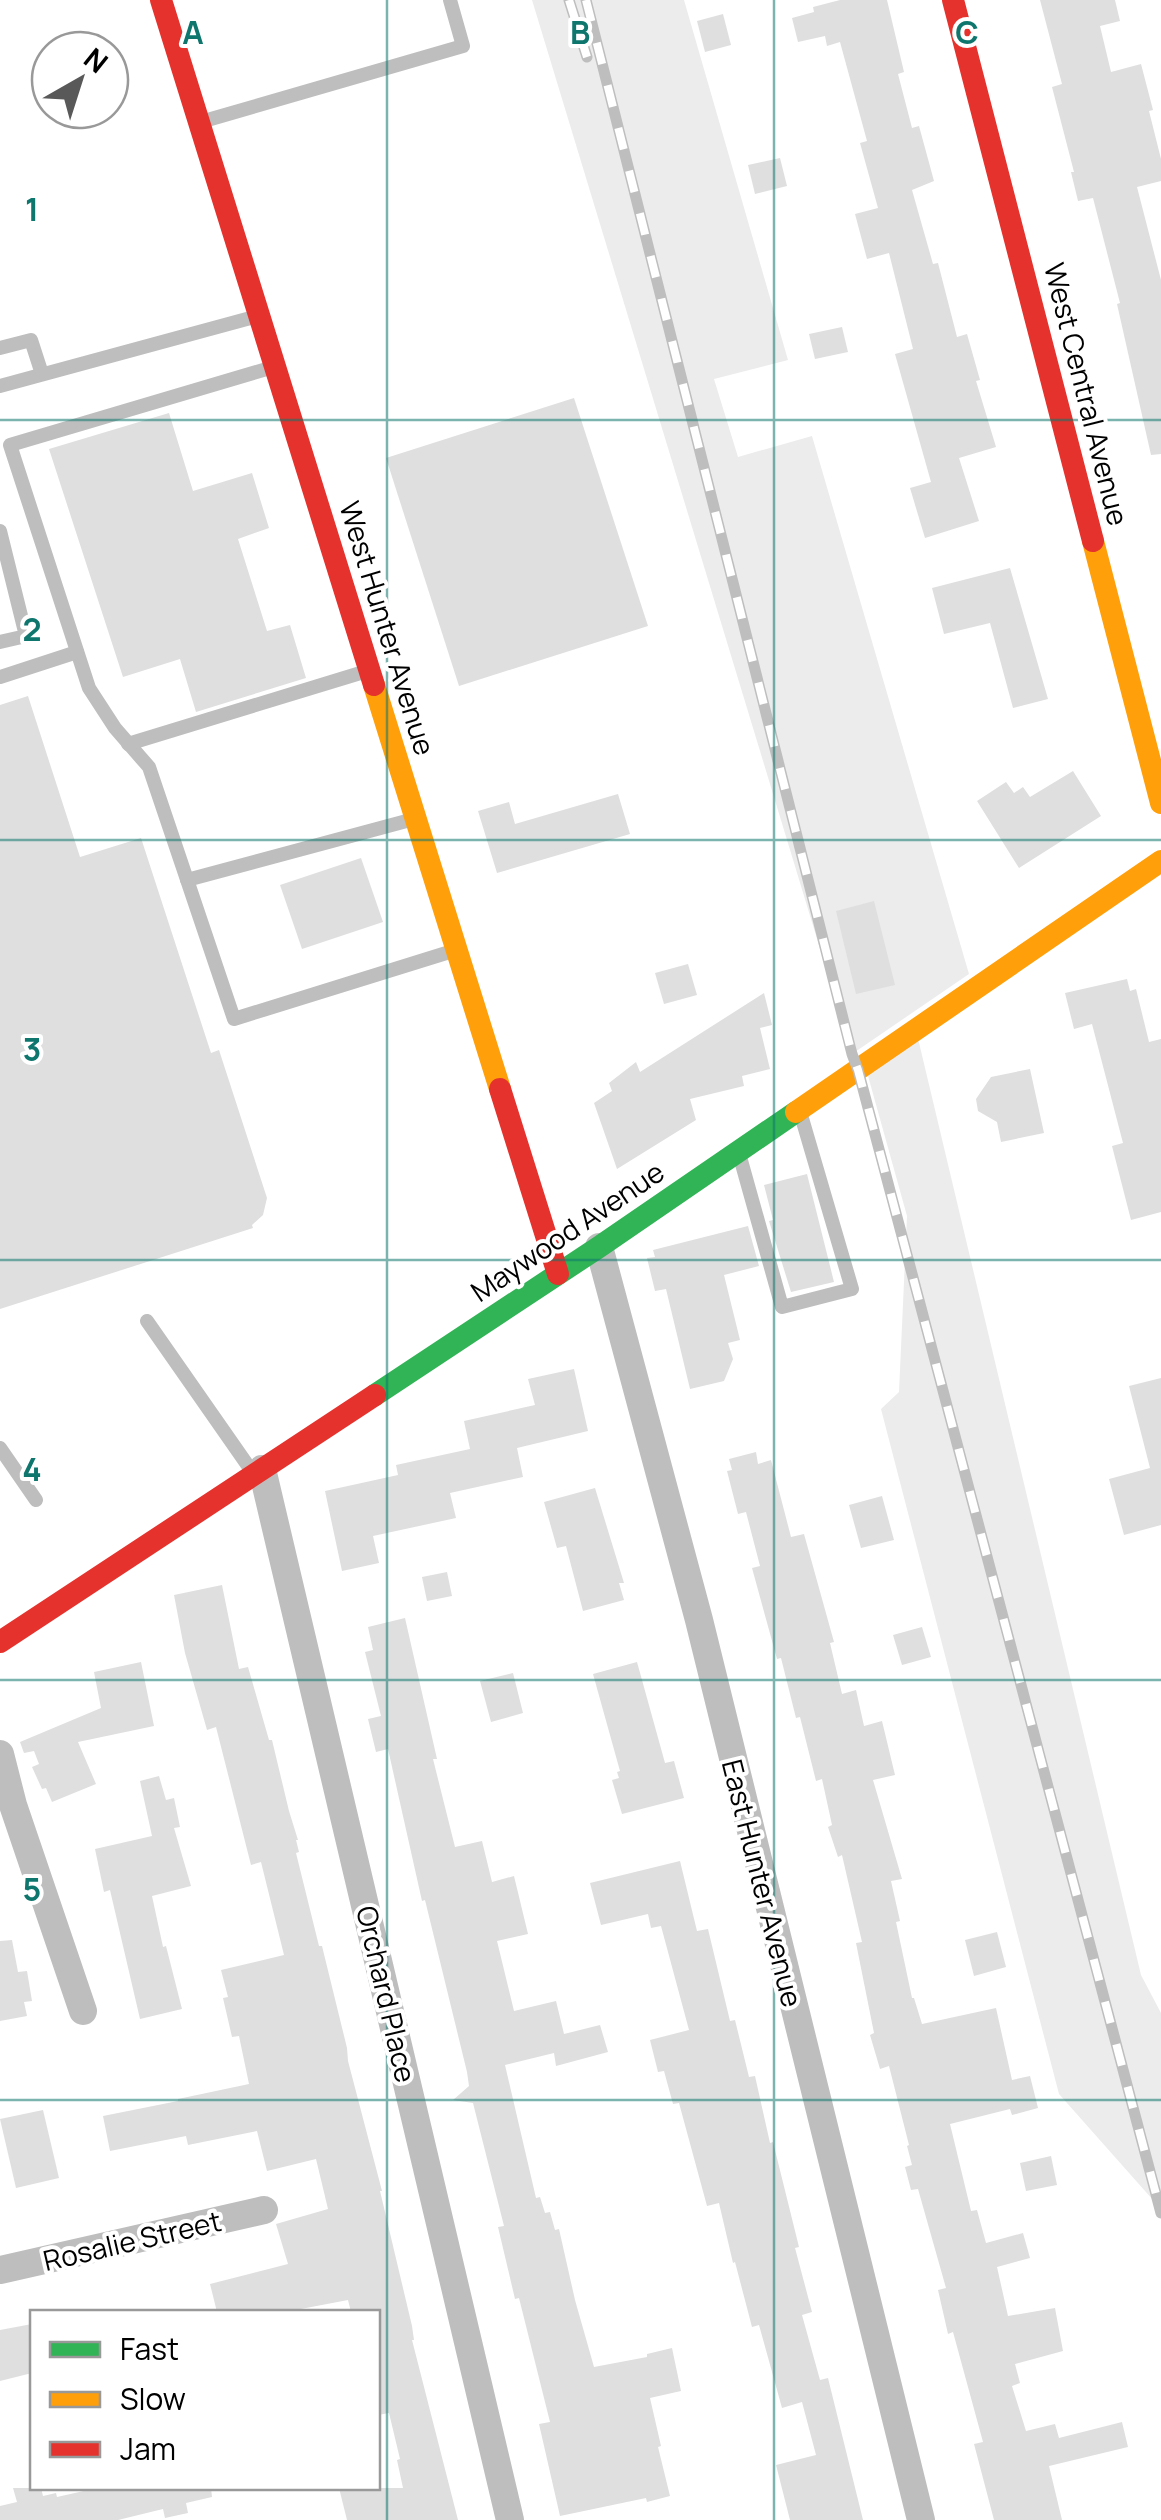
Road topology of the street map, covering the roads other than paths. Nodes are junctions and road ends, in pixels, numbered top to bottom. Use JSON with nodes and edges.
{"nodes":[{"id":1,"x":161,"y":0,"type":"edge"},
{"id":2,"x":450,"y":0,"type":"edge"},
{"id":3,"x":953,"y":0,"type":"edge"},
{"id":4,"x":199,"y":122,"type":"junction"},
{"id":5,"x":259,"y":316,"type":"junction"},
{"id":6,"x":0,"y":348,"type":"edge"},
{"id":7,"x":275,"y":366,"type":"junction"},
{"id":8,"x":42,"y":374,"type":"junction"},
{"id":9,"x":0,"y":386,"type":"edge"},
{"id":10,"x":0,"y":531,"type":"edge"},
{"id":11,"x":0,"y":642,"type":"edge"},
{"id":12,"x":77,"y":652,"type":"junction"},
{"id":13,"x":370,"y":670,"type":"junction"},
{"id":14,"x":0,"y":678,"type":"edge"},
{"id":15,"x":128,"y":744,"type":"junction"},
{"id":16,"x":1161,"y":803,"type":"edge"},
{"id":17,"x":416,"y":819,"type":"junction"},
{"id":18,"x":1161,"y":862,"type":"edge"},
{"id":19,"x":188,"y":880,"type":"junction"},
{"id":20,"x":457,"y":950,"type":"junction"},
{"id":21,"x":799,"y":1110,"type":"junction"},
{"id":22,"x":738,"y":1152,"type":"junction"},
{"id":23,"x":599,"y":1248,"type":"junction"},
{"id":24,"x":558,"y":1274,"type":"junction"},
{"id":25,"x":147,"y":1321,"type":"dead end"},
{"id":26,"x":0,"y":1448,"type":"edge"},
{"id":27,"x":258,"y":1472,"type":"junction"},
{"id":28,"x":36,"y":1500,"type":"dead end"},
{"id":29,"x":0,"y":1642,"type":"edge"},
{"id":30,"x":0,"y":1754,"type":"edge"},
{"id":31,"x":82,"y":2011,"type":"dead end"},
{"id":32,"x":264,"y":2210,"type":"dead end"},
{"id":33,"x":0,"y":2270,"type":"edge"},
{"id":34,"x":510,"y":2520,"type":"edge"},
{"id":35,"x":921,"y":2520,"type":"edge"}],
"edges":[{"from":1,"to":4,"type":"street","name":"West Hunter Avenue"},
{"from":2,"to":4,"type":"lane"},
{"from":3,"to":16,"type":"street","name":"West Central Avenue"},
{"from":4,"to":5,"type":"street","name":"West Hunter Avenue"},
{"from":5,"to":7,"type":"street","name":"West Hunter Avenue"},
{"from":5,"to":8,"type":"lane"},
{"from":6,"to":8,"type":"lane"},
{"from":7,"to":12,"type":"lane"},
{"from":7,"to":13,"type":"street","name":"West Hunter Avenue"},
{"from":8,"to":9,"type":"lane"},
{"from":10,"to":11,"type":"lane"},
{"from":12,"to":14,"type":"lane"},
{"from":12,"to":15,"type":"lane"},
{"from":13,"to":15,"type":"lane"},
{"from":13,"to":17,"type":"street","name":"West Hunter Avenue"},
{"from":15,"to":19,"type":"lane"},
{"from":17,"to":19,"type":"lane"},
{"from":17,"to":20,"type":"street","name":"West Hunter Avenue"},
{"from":18,"to":21,"type":"street","name":"Maywood Avenue"},
{"from":19,"to":20,"type":"lane"},
{"from":20,"to":24,"type":"street","name":"West Hunter Avenue"},
{"from":21,"to":22,"type":"street","name":"Maywood Avenue"},
{"from":21,"to":22,"type":"lane"},
{"from":22,"to":23,"type":"street","name":"Maywood Avenue"},
{"from":23,"to":24,"type":"street","name":"Maywood Avenue"},
{"from":23,"to":35,"type":"street","name":"East Hunter Avenue"},
{"from":24,"to":27,"type":"street","name":"Maywood Avenue"},
{"from":25,"to":27,"type":"lane"},
{"from":26,"to":28,"type":"lane"},
{"from":27,"to":29,"type":"street","name":"Maywood Avenue"},
{"from":27,"to":34,"type":"street","name":"Orchard Place"},
{"from":30,"to":31,"type":"street"},
{"from":32,"to":33,"type":"street","name":"Rosalie Street"}]}
